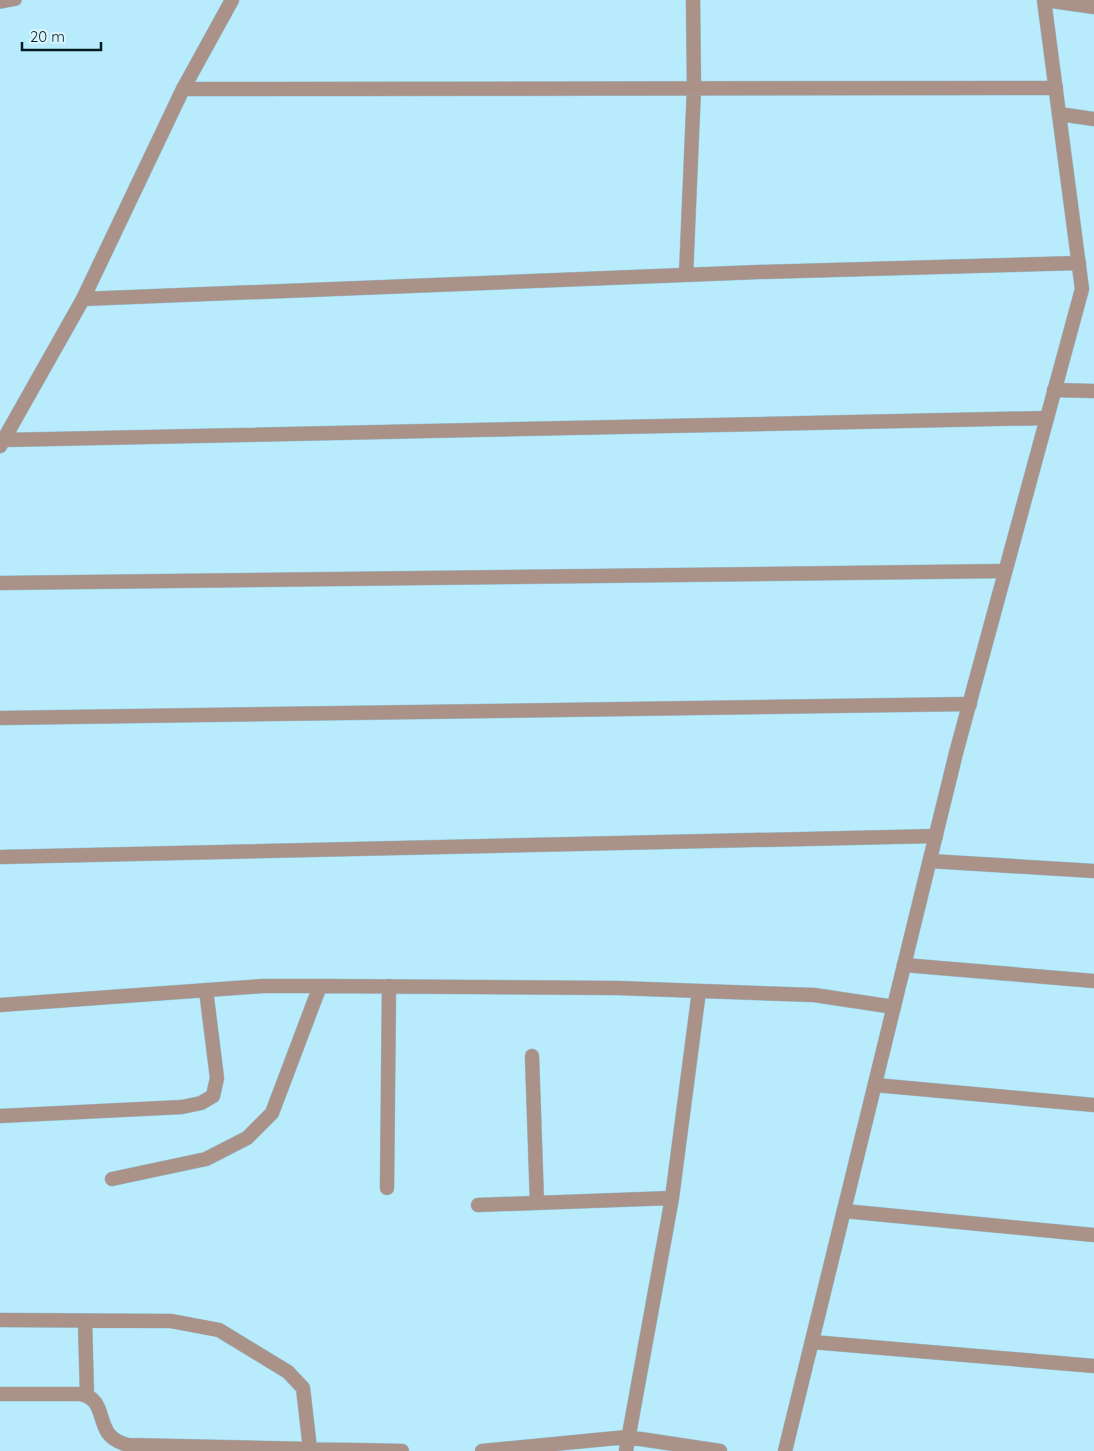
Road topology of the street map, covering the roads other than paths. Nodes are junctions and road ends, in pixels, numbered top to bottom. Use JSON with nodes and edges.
{"nodes":[{"id":1,"x":16,"y":0,"type":"edge"},
{"id":2,"x":232,"y":0,"type":"edge"},
{"id":3,"x":693,"y":0,"type":"edge"},
{"id":4,"x":1044,"y":0,"type":"edge"},
{"id":5,"x":0,"y":3,"type":"edge"},
{"id":6,"x":1094,"y":7,"type":"edge"},
{"id":7,"x":694,"y":88,"type":"junction"},
{"id":8,"x":1056,"y":88,"type":"junction"},
{"id":9,"x":183,"y":89,"type":"junction"},
{"id":10,"x":1059,"y":114,"type":"junction"},
{"id":11,"x":1094,"y":119,"type":"edge"},
{"id":12,"x":1078,"y":263,"type":"junction"},
{"id":13,"x":686,"y":275,"type":"junction"},
{"id":14,"x":83,"y":299,"type":"junction"},
{"id":15,"x":1054,"y":390,"type":"junction"},
{"id":16,"x":1094,"y":391,"type":"edge"},
{"id":17,"x":1047,"y":418,"type":"junction"},
{"id":18,"x":2,"y":443,"type":"edge"},
{"id":19,"x":1006,"y":571,"type":"junction"},
{"id":20,"x":0,"y":583,"type":"edge"},
{"id":21,"x":970,"y":704,"type":"junction"},
{"id":22,"x":0,"y":718,"type":"edge"},
{"id":23,"x":936,"y":836,"type":"junction"},
{"id":24,"x":0,"y":857,"type":"edge"},
{"id":25,"x":930,"y":861,"type":"junction"},
{"id":26,"x":1094,"y":871,"type":"edge"},
{"id":27,"x":904,"y":964,"type":"junction"},
{"id":28,"x":1094,"y":981,"type":"edge"},
{"id":29,"x":320,"y":986,"type":"junction"},
{"id":30,"x":389,"y":986,"type":"junction"},
{"id":31,"x":206,"y":990,"type":"junction"},
{"id":32,"x":699,"y":990,"type":"junction"},
{"id":33,"x":0,"y":1005,"type":"edge"},
{"id":34,"x":894,"y":1007,"type":"junction"},
{"id":35,"x":532,"y":1056,"type":"dead end"},
{"id":36,"x":875,"y":1085,"type":"junction"},
{"id":37,"x":1094,"y":1105,"type":"edge"},
{"id":38,"x":0,"y":1116,"type":"edge"},
{"id":39,"x":112,"y":1180,"type":"dead end"},
{"id":40,"x":387,"y":1188,"type":"dead end"},
{"id":41,"x":672,"y":1198,"type":"junction"},
{"id":42,"x":537,"y":1202,"type":"junction"},
{"id":43,"x":478,"y":1205,"type":"dead end"},
{"id":44,"x":844,"y":1211,"type":"junction"},
{"id":45,"x":1094,"y":1235,"type":"edge"},
{"id":46,"x":0,"y":1320,"type":"edge"},
{"id":47,"x":85,"y":1321,"type":"junction"},
{"id":48,"x":812,"y":1342,"type":"junction"},
{"id":49,"x":1094,"y":1366,"type":"edge"},
{"id":50,"x":0,"y":1394,"type":"edge"},
{"id":51,"x":87,"y":1395,"type":"junction"},
{"id":52,"x":627,"y":1437,"type":"junction"},
{"id":53,"x":310,"y":1449,"type":"junction"},
{"id":54,"x":402,"y":1451,"type":"edge"},
{"id":55,"x":482,"y":1451,"type":"edge"},
{"id":56,"x":626,"y":1451,"type":"edge"},
{"id":57,"x":720,"y":1451,"type":"edge"},
{"id":58,"x":785,"y":1451,"type":"edge"}],
"edges":[{"from":1,"to":5,"type":"lane"},
{"from":2,"to":9,"type":"street"},
{"from":3,"to":7,"type":"street"},
{"from":4,"to":6,"type":"street"},
{"from":4,"to":8,"type":"street"},
{"from":7,"to":8,"type":"street"},
{"from":7,"to":9,"type":"street"},
{"from":7,"to":13,"type":"street"},
{"from":8,"to":10,"type":"street"},
{"from":9,"to":14,"type":"street"},
{"from":10,"to":11,"type":"street"},
{"from":10,"to":12,"type":"street"},
{"from":12,"to":13,"type":"street"},
{"from":12,"to":15,"type":"street"},
{"from":13,"to":14,"type":"street"},
{"from":14,"to":18,"type":"street"},
{"from":15,"to":16,"type":"street"},
{"from":15,"to":17,"type":"street"},
{"from":17,"to":18,"type":"street"},
{"from":17,"to":19,"type":"street"},
{"from":19,"to":20,"type":"street"},
{"from":19,"to":21,"type":"street"},
{"from":21,"to":22,"type":"street"},
{"from":21,"to":23,"type":"street"},
{"from":23,"to":24,"type":"street"},
{"from":23,"to":25,"type":"street"},
{"from":25,"to":26,"type":"street"},
{"from":25,"to":27,"type":"street"},
{"from":27,"to":28,"type":"street"},
{"from":27,"to":34,"type":"street"},
{"from":29,"to":30,"type":"street"},
{"from":29,"to":31,"type":"street"},
{"from":29,"to":39,"type":"street"},
{"from":30,"to":32,"type":"street"},
{"from":30,"to":40,"type":"street"},
{"from":31,"to":33,"type":"street"},
{"from":31,"to":38,"type":"street"},
{"from":32,"to":34,"type":"street"},
{"from":32,"to":41,"type":"street"},
{"from":34,"to":36,"type":"street"},
{"from":35,"to":42,"type":"street"},
{"from":36,"to":37,"type":"street"},
{"from":36,"to":44,"type":"street"},
{"from":41,"to":42,"type":"street"},
{"from":41,"to":52,"type":"street"},
{"from":42,"to":43,"type":"street"},
{"from":44,"to":45,"type":"street"},
{"from":44,"to":48,"type":"street"},
{"from":46,"to":47,"type":"street"},
{"from":47,"to":51,"type":"street"},
{"from":47,"to":53,"type":"street"},
{"from":48,"to":49,"type":"street"},
{"from":48,"to":58,"type":"street"},
{"from":50,"to":51,"type":"street"},
{"from":51,"to":53,"type":"street"},
{"from":52,"to":55,"type":"street"},
{"from":52,"to":56,"type":"street"},
{"from":52,"to":57,"type":"street"},
{"from":53,"to":54,"type":"street"}]}
